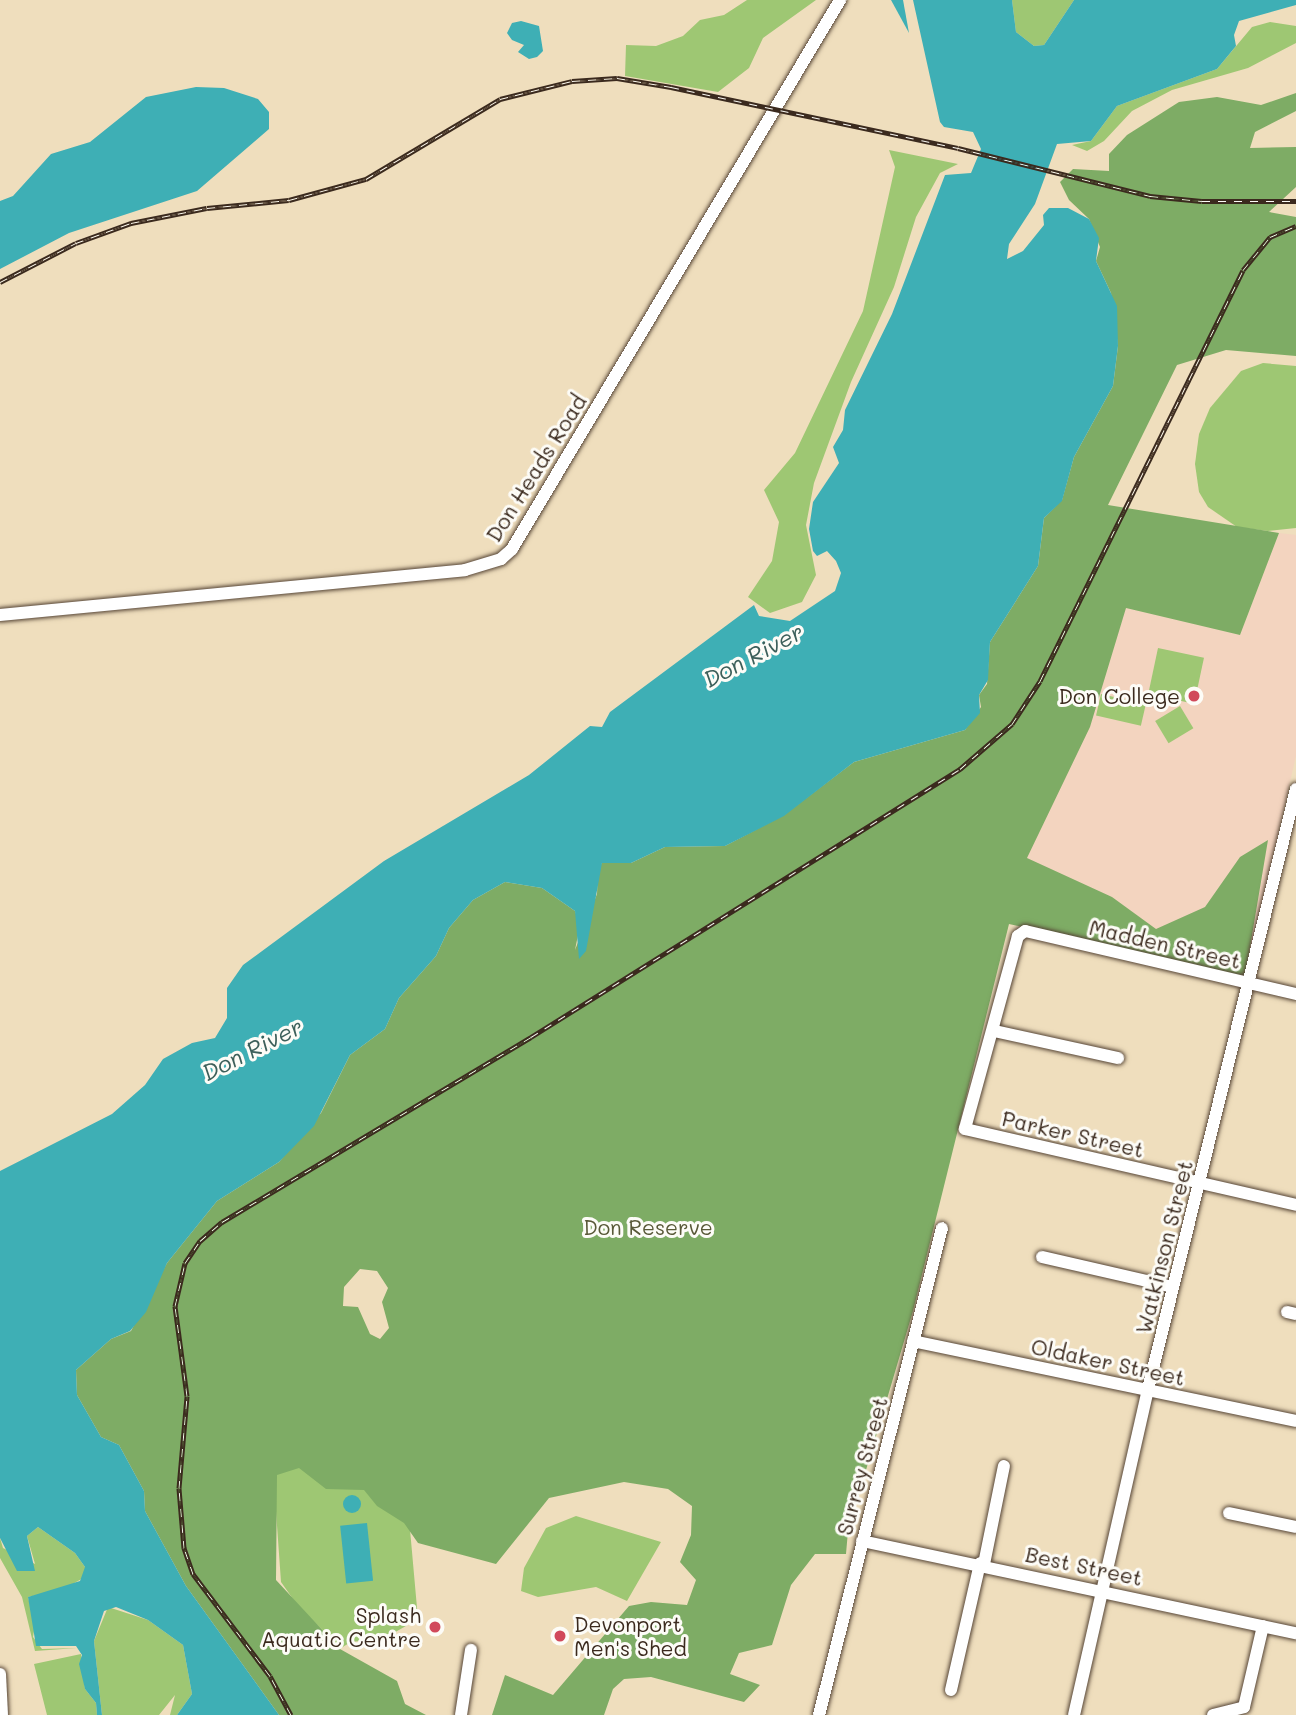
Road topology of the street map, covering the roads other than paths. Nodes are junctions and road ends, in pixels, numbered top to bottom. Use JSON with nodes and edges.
{"nodes":[{"id":1,"x":840,"y":0,"type":"edge"},
{"id":2,"x":0,"y":615,"type":"edge"},
{"id":3,"x":1296,"y":789,"type":"edge"},
{"id":4,"x":1249,"y":983,"type":"junction"},
{"id":5,"x":1296,"y":993,"type":"edge"},
{"id":6,"x":994,"y":1031,"type":"junction"},
{"id":7,"x":1118,"y":1058,"type":"dead end"},
{"id":8,"x":1200,"y":1183,"type":"junction"},
{"id":9,"x":1296,"y":1205,"type":"edge"},
{"id":10,"x":942,"y":1227,"type":"dead end"},
{"id":11,"x":1042,"y":1257,"type":"dead end"},
{"id":12,"x":1173,"y":1287,"type":"junction"},
{"id":13,"x":913,"y":1341,"type":"junction"},
{"id":14,"x":1148,"y":1389,"type":"junction"},
{"id":15,"x":1296,"y":1421,"type":"edge"},
{"id":16,"x":1004,"y":1466,"type":"dead end"},
{"id":17,"x":1229,"y":1513,"type":"dead end"},
{"id":18,"x":1296,"y":1527,"type":"edge"},
{"id":19,"x":862,"y":1541,"type":"junction"},
{"id":20,"x":982,"y":1563,"type":"junction"},
{"id":21,"x":1103,"y":1590,"type":"junction"},
{"id":22,"x":1263,"y":1626,"type":"junction"},
{"id":23,"x":1296,"y":1633,"type":"edge"},
{"id":24,"x":471,"y":1650,"type":"dead end"},
{"id":25,"x":0,"y":1674,"type":"edge"},
{"id":26,"x":951,"y":1690,"type":"dead end"},
{"id":27,"x":1246,"y":1711,"type":"edge"},
{"id":28,"x":2,"y":1715,"type":"edge"},
{"id":29,"x":461,"y":1715,"type":"edge"},
{"id":30,"x":819,"y":1715,"type":"edge"},
{"id":31,"x":1074,"y":1715,"type":"edge"},
{"id":32,"x":1213,"y":1715,"type":"edge"}],
"edges":[{"from":1,"to":2,"type":"street","name":"Don Heads Road"},
{"from":3,"to":4,"type":"street","name":"Watkinson Street"},
{"from":4,"to":5,"type":"street","name":"Madden Street"},
{"from":4,"to":6,"type":"street","name":"Madden Street"},
{"from":4,"to":8,"type":"street","name":"Watkinson Street"},
{"from":6,"to":7,"type":"street"},
{"from":6,"to":8,"type":"street","name":"Parker Street"},
{"from":8,"to":9,"type":"street","name":"Parker Street"},
{"from":8,"to":12,"type":"street","name":"Watkinson Street"},
{"from":10,"to":13,"type":"street","name":"Surrey Street"},
{"from":11,"to":12,"type":"street"},
{"from":12,"to":14,"type":"street","name":"Watkinson Street"},
{"from":13,"to":14,"type":"street","name":"Oldaker Street"},
{"from":13,"to":19,"type":"street","name":"Surrey Street"},
{"from":14,"to":15,"type":"street","name":"Oldaker Street"},
{"from":14,"to":21,"type":"street","name":"Watkinson Street"},
{"from":16,"to":20,"type":"street"},
{"from":17,"to":18,"type":"street"},
{"from":19,"to":20,"type":"street","name":"Best Street"},
{"from":19,"to":30,"type":"street","name":"Surrey Street"},
{"from":20,"to":21,"type":"street","name":"Best Street"},
{"from":20,"to":26,"type":"street"},
{"from":21,"to":22,"type":"street","name":"Best Street"},
{"from":21,"to":31,"type":"street","name":"Watkinson Street"},
{"from":22,"to":23,"type":"street","name":"Best Street"},
{"from":22,"to":27,"type":"street"},
{"from":24,"to":29,"type":"street"},
{"from":25,"to":28,"type":"street"},
{"from":27,"to":32,"type":"street"}]}
